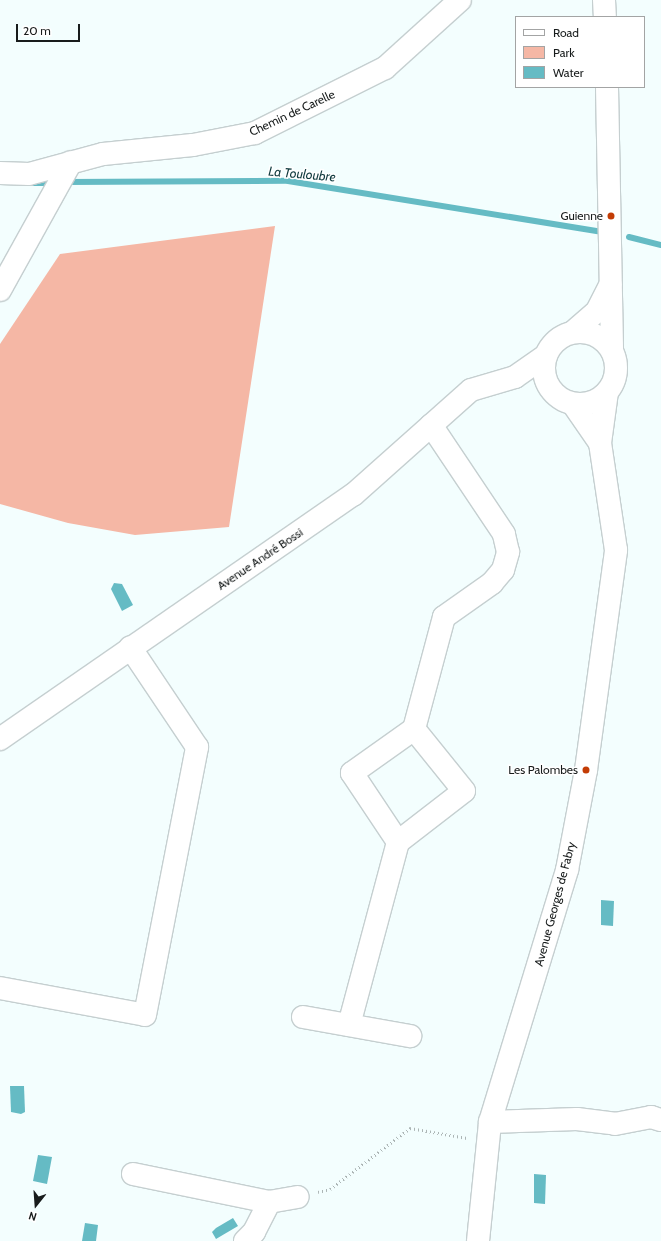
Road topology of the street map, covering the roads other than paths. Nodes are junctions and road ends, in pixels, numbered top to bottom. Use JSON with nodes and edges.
{"nodes":[{"id":1,"x":460,"y":0,"type":"edge"},
{"id":2,"x":604,"y":0,"type":"edge"},
{"id":3,"x":605,"y":16,"type":"edge"},
{"id":4,"x":607,"y":88,"type":"edge"},
{"id":5,"x":71,"y":162,"type":"junction"},
{"id":6,"x":0,"y":172,"type":"edge"},
{"id":7,"x":612,"y":281,"type":"junction"},
{"id":8,"x":0,"y":290,"type":"edge"},
{"id":9,"x":573,"y":332,"type":"junction"},
{"id":10,"x":612,"y":350,"type":"junction"},
{"id":11,"x":546,"y":354,"type":"junction"},
{"id":12,"x":515,"y":378,"type":"junction"},
{"id":13,"x":549,"y":386,"type":"junction"},
{"id":14,"x":607,"y":392,"type":"junction"},
{"id":15,"x":573,"y":404,"type":"junction"},
{"id":16,"x":431,"y":425,"type":"junction"},
{"id":17,"x":600,"y":443,"type":"junction"},
{"id":18,"x":130,"y":647,"type":"junction"},
{"id":19,"x":414,"y":729,"type":"junction"},
{"id":20,"x":0,"y":739,"type":"edge"},
{"id":21,"x":398,"y":842,"type":"junction"},
{"id":22,"x":0,"y":988,"type":"edge"},
{"id":23,"x":303,"y":1017,"type":"dead end"},
{"id":24,"x":349,"y":1025,"type":"junction"},
{"id":25,"x":410,"y":1036,"type":"dead end"},
{"id":26,"x":661,"y":1120,"type":"edge"},
{"id":27,"x":489,"y":1132,"type":"junction"},
{"id":28,"x":133,"y":1174,"type":"dead end"},
{"id":29,"x":298,"y":1197,"type":"road end"},
{"id":30,"x":269,"y":1202,"type":"junction"},
{"id":31,"x":245,"y":1241,"type":"edge"},
{"id":32,"x":478,"y":1241,"type":"edge"}],
"edges":[{"from":1,"to":5,"type":"street","name":"Chemin de Carelle"},
{"from":2,"to":3,"type":"street"},
{"from":4,"to":7,"type":"street"},
{"from":5,"to":6,"type":"street","name":"Chemin de Carelle"},
{"from":5,"to":8,"type":"street"},
{"from":7,"to":9,"type":"street"},
{"from":7,"to":10,"type":"street"},
{"from":9,"to":10,"type":"street"},
{"from":9,"to":11,"type":"street"},
{"from":10,"to":14,"type":"street"},
{"from":11,"to":12,"type":"street","name":"Avenue André Bossi"},
{"from":11,"to":13,"type":"street"},
{"from":12,"to":13,"type":"street","name":"Avenue André Bossi"},
{"from":12,"to":16,"type":"street","name":"Avenue André Bossi"},
{"from":13,"to":15,"type":"street"},
{"from":14,"to":15,"type":"street"},
{"from":14,"to":17,"type":"street","name":"Avenue Georges de Fabry"},
{"from":15,"to":17,"type":"street","name":"Avenue Georges de Fabry"},
{"from":16,"to":18,"type":"street","name":"Avenue André Bossi"},
{"from":16,"to":19,"type":"street"},
{"from":17,"to":27,"type":"street","name":"Avenue Georges de Fabry"},
{"from":18,"to":20,"type":"street","name":"Avenue André Bossi"},
{"from":18,"to":22,"type":"street"},
{"from":19,"to":21,"type":"street"},
{"from":19,"to":21,"type":"street"},
{"from":21,"to":24,"type":"street"},
{"from":23,"to":24,"type":"street"},
{"from":24,"to":25,"type":"street"},
{"from":26,"to":27,"type":"street"},
{"from":27,"to":32,"type":"street","name":"Avenue Georges de Fabry"},
{"from":28,"to":30,"type":"street"},
{"from":29,"to":30,"type":"street"},
{"from":30,"to":31,"type":"street"}]}
